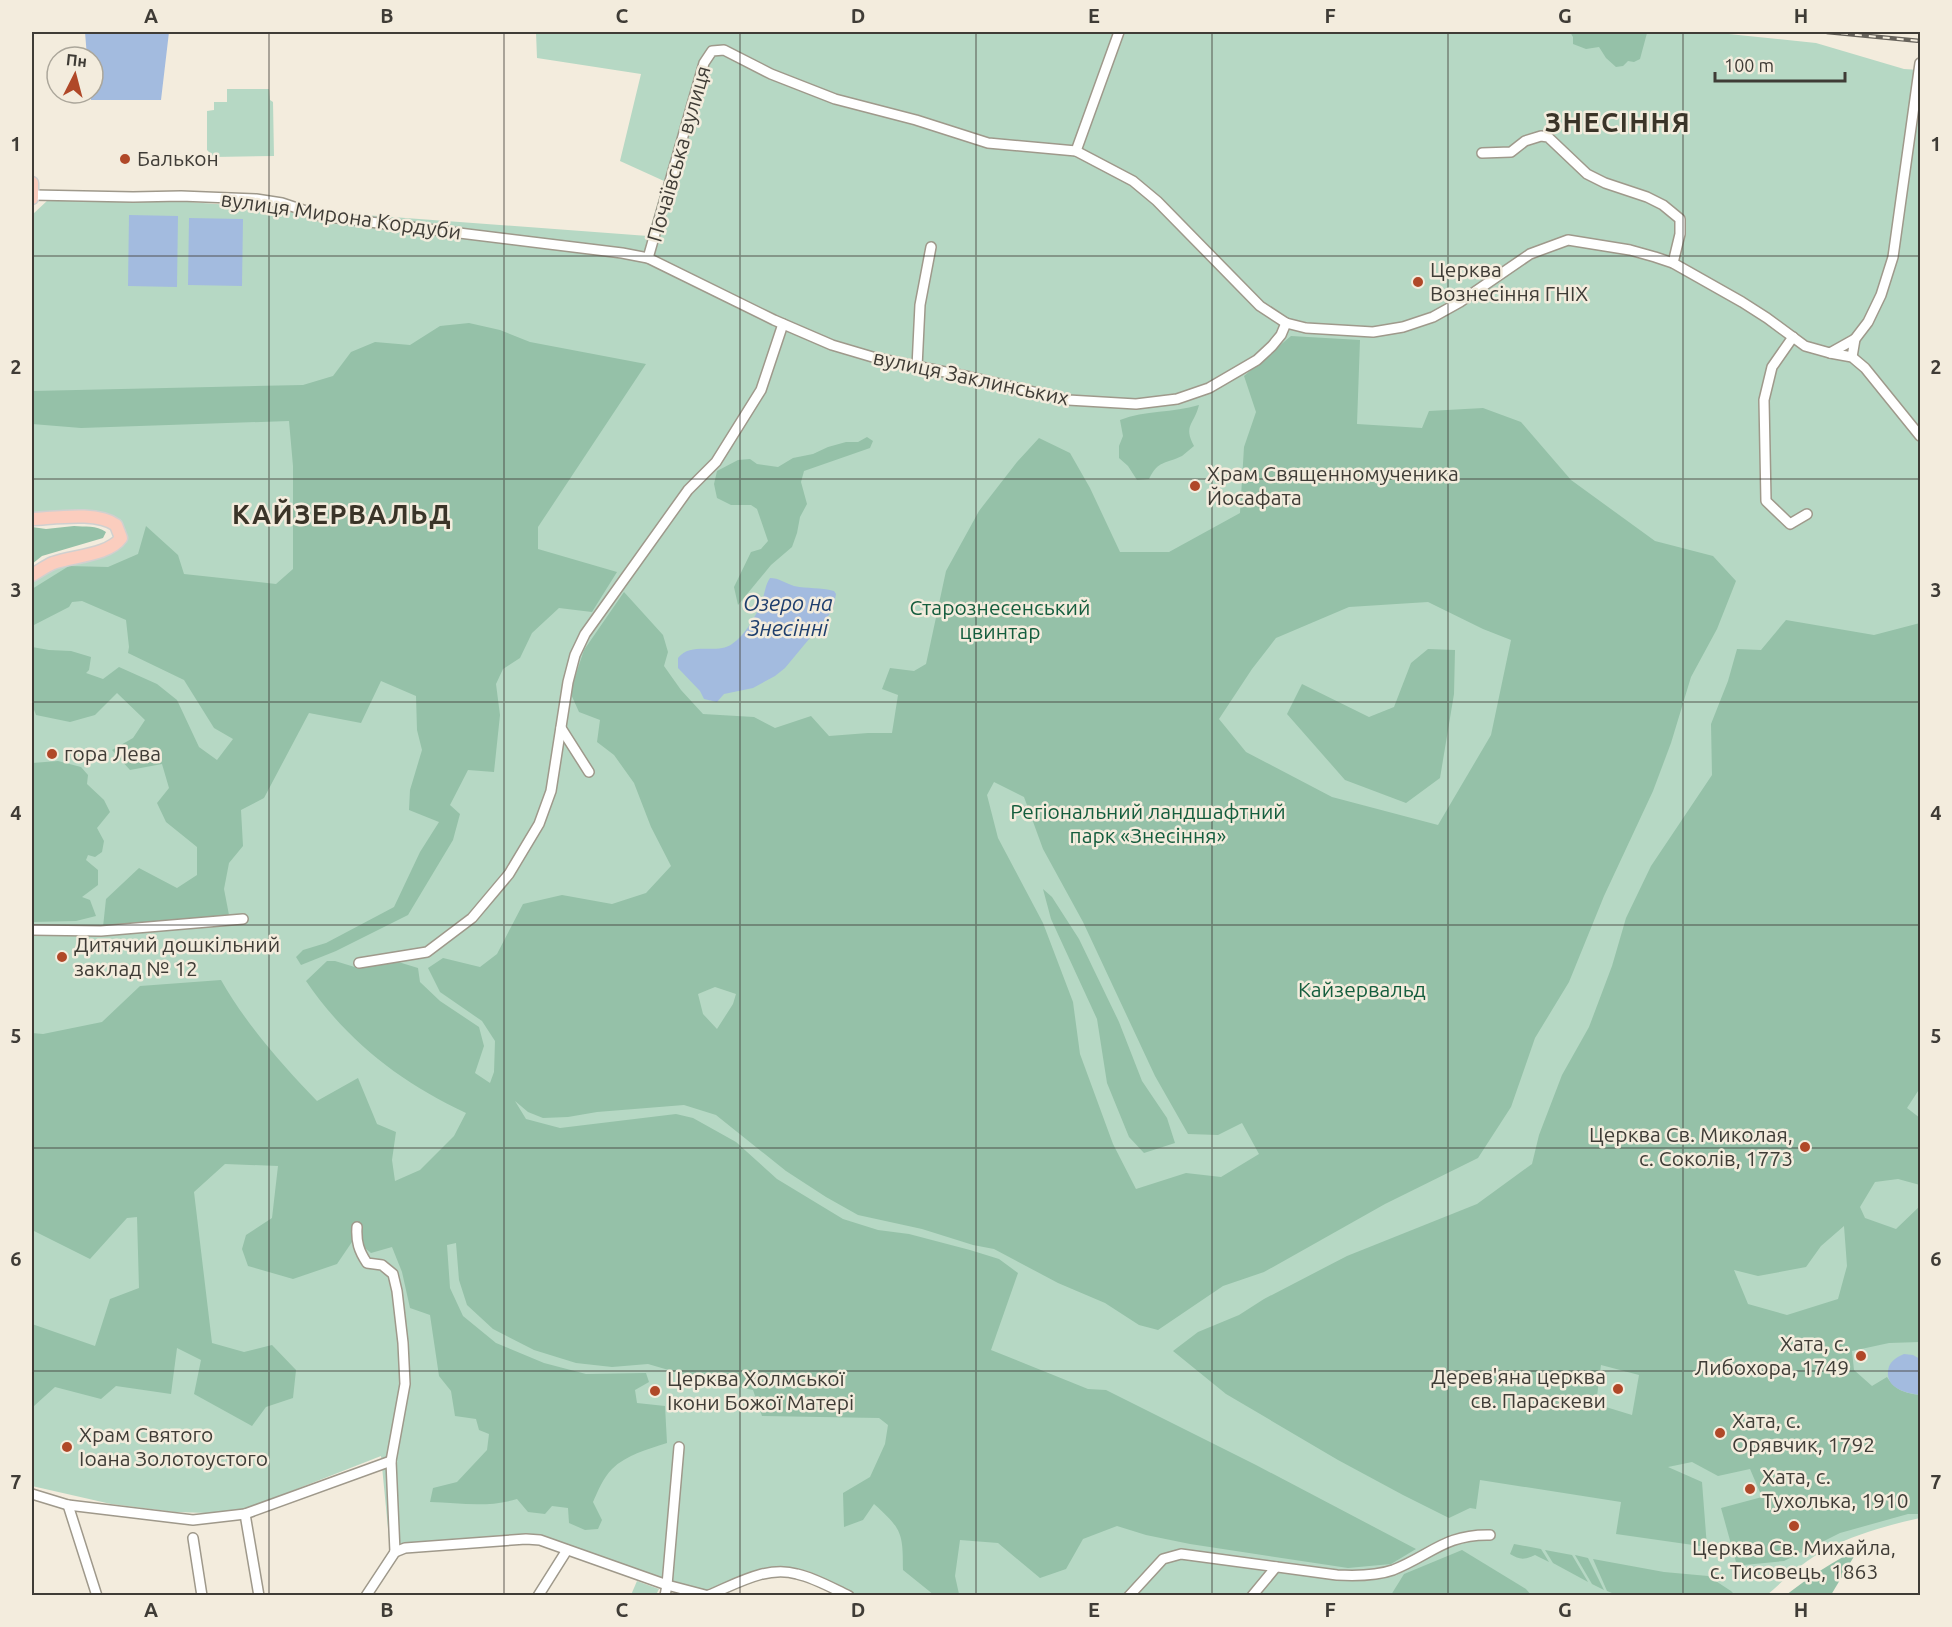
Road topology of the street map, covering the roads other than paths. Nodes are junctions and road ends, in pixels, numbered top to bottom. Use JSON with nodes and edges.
{"nodes":[{"id":1,"x":1119,"y":32,"type":"edge"},
{"id":2,"x":1920,"y":63,"type":"edge"},
{"id":3,"x":1917,"y":111,"type":"edge"},
{"id":4,"x":1076,"y":151,"type":"junction"},
{"id":5,"x":1482,"y":153,"type":"dead end"},
{"id":6,"x":32,"y":192,"type":"edge"},
{"id":7,"x":931,"y":247,"type":"dead end"},
{"id":8,"x":648,"y":258,"type":"junction"},
{"id":9,"x":1673,"y":263,"type":"junction"},
{"id":10,"x":1286,"y":323,"type":"junction"},
{"id":11,"x":783,"y":324,"type":"junction"},
{"id":12,"x":1793,"y":338,"type":"junction"},
{"id":13,"x":1855,"y":339,"type":"junction"},
{"id":14,"x":1830,"y":353,"type":"junction"},
{"id":15,"x":1852,"y":357,"type":"junction"},
{"id":16,"x":917,"y":366,"type":"junction"},
{"id":17,"x":1920,"y":436,"type":"edge"},
{"id":18,"x":1807,"y":514,"type":"dead end"},
{"id":19,"x":32,"y":519,"type":"edge"},
{"id":20,"x":32,"y":575,"type":"edge"},
{"id":21,"x":561,"y":728,"type":"junction"},
{"id":22,"x":589,"y":772,"type":"dead end"},
{"id":23,"x":243,"y":919,"type":"dead end"},
{"id":24,"x":32,"y":930,"type":"edge"},
{"id":25,"x":359,"y":963,"type":"dead end"},
{"id":26,"x":357,"y":1227,"type":"dead end"},
{"id":27,"x":679,"y":1448,"type":"dead end"},
{"id":28,"x":391,"y":1461,"type":"junction"},
{"id":29,"x":32,"y":1494,"type":"edge"},
{"id":30,"x":68,"y":1505,"type":"junction"},
{"id":31,"x":245,"y":1514,"type":"junction"},
{"id":32,"x":1490,"y":1535,"type":"dead end"},
{"id":33,"x":193,"y":1538,"type":"dead end"},
{"id":34,"x":567,"y":1550,"type":"junction"},
{"id":35,"x":395,"y":1552,"type":"junction"},
{"id":36,"x":1276,"y":1567,"type":"junction"},
{"id":37,"x":667,"y":1585,"type":"junction"},
{"id":38,"x":709,"y":1595,"type":"edge"},
{"id":39,"x":97,"y":1596,"type":"edge"},
{"id":40,"x":201,"y":1596,"type":"edge"},
{"id":41,"x":259,"y":1596,"type":"edge"},
{"id":42,"x":366,"y":1596,"type":"edge"},
{"id":43,"x":538,"y":1596,"type":"edge"},
{"id":44,"x":665,"y":1596,"type":"edge"},
{"id":45,"x":849,"y":1596,"type":"edge"},
{"id":46,"x":1130,"y":1596,"type":"edge"},
{"id":47,"x":1251,"y":1596,"type":"edge"}],
"edges":[{"from":1,"to":4,"type":"street"},
{"from":2,"to":3,"type":"street"},
{"from":3,"to":13,"type":"street"},
{"from":4,"to":8,"type":"street","name":"Почаївська вулиця"},
{"from":4,"to":10,"type":"street"},
{"from":5,"to":9,"type":"street"},
{"from":6,"to":8,"type":"street","name":"вулиця Мирона Кордуби"},
{"from":7,"to":16,"type":"street"},
{"from":8,"to":11,"type":"street","name":"вулиця Заклинських"},
{"from":9,"to":10,"type":"street"},
{"from":9,"to":12,"type":"street"},
{"from":10,"to":16,"type":"street","name":"вулиця Заклинських"},
{"from":11,"to":16,"type":"street","name":"вулиця Заклинських"},
{"from":11,"to":21,"type":"street"},
{"from":12,"to":14,"type":"street"},
{"from":12,"to":18,"type":"street"},
{"from":13,"to":14,"type":"street"},
{"from":13,"to":15,"type":"street"},
{"from":14,"to":15,"type":"street"},
{"from":15,"to":17,"type":"street"},
{"from":19,"to":20,"type":"main road"},
{"from":21,"to":22,"type":"street"},
{"from":21,"to":25,"type":"street"},
{"from":23,"to":24,"type":"street"},
{"from":26,"to":28,"type":"street"},
{"from":27,"to":37,"type":"street"},
{"from":28,"to":31,"type":"street"},
{"from":28,"to":35,"type":"street"},
{"from":29,"to":30,"type":"street"},
{"from":30,"to":31,"type":"street"},
{"from":30,"to":39,"type":"street"},
{"from":31,"to":41,"type":"street"},
{"from":32,"to":36,"type":"street"},
{"from":33,"to":40,"type":"street"},
{"from":34,"to":35,"type":"street"},
{"from":34,"to":37,"type":"street"},
{"from":34,"to":43,"type":"street"},
{"from":35,"to":42,"type":"street"},
{"from":36,"to":46,"type":"street"},
{"from":36,"to":47,"type":"street"},
{"from":37,"to":38,"type":"street"},
{"from":37,"to":44,"type":"street"},
{"from":38,"to":45,"type":"street"}]}
